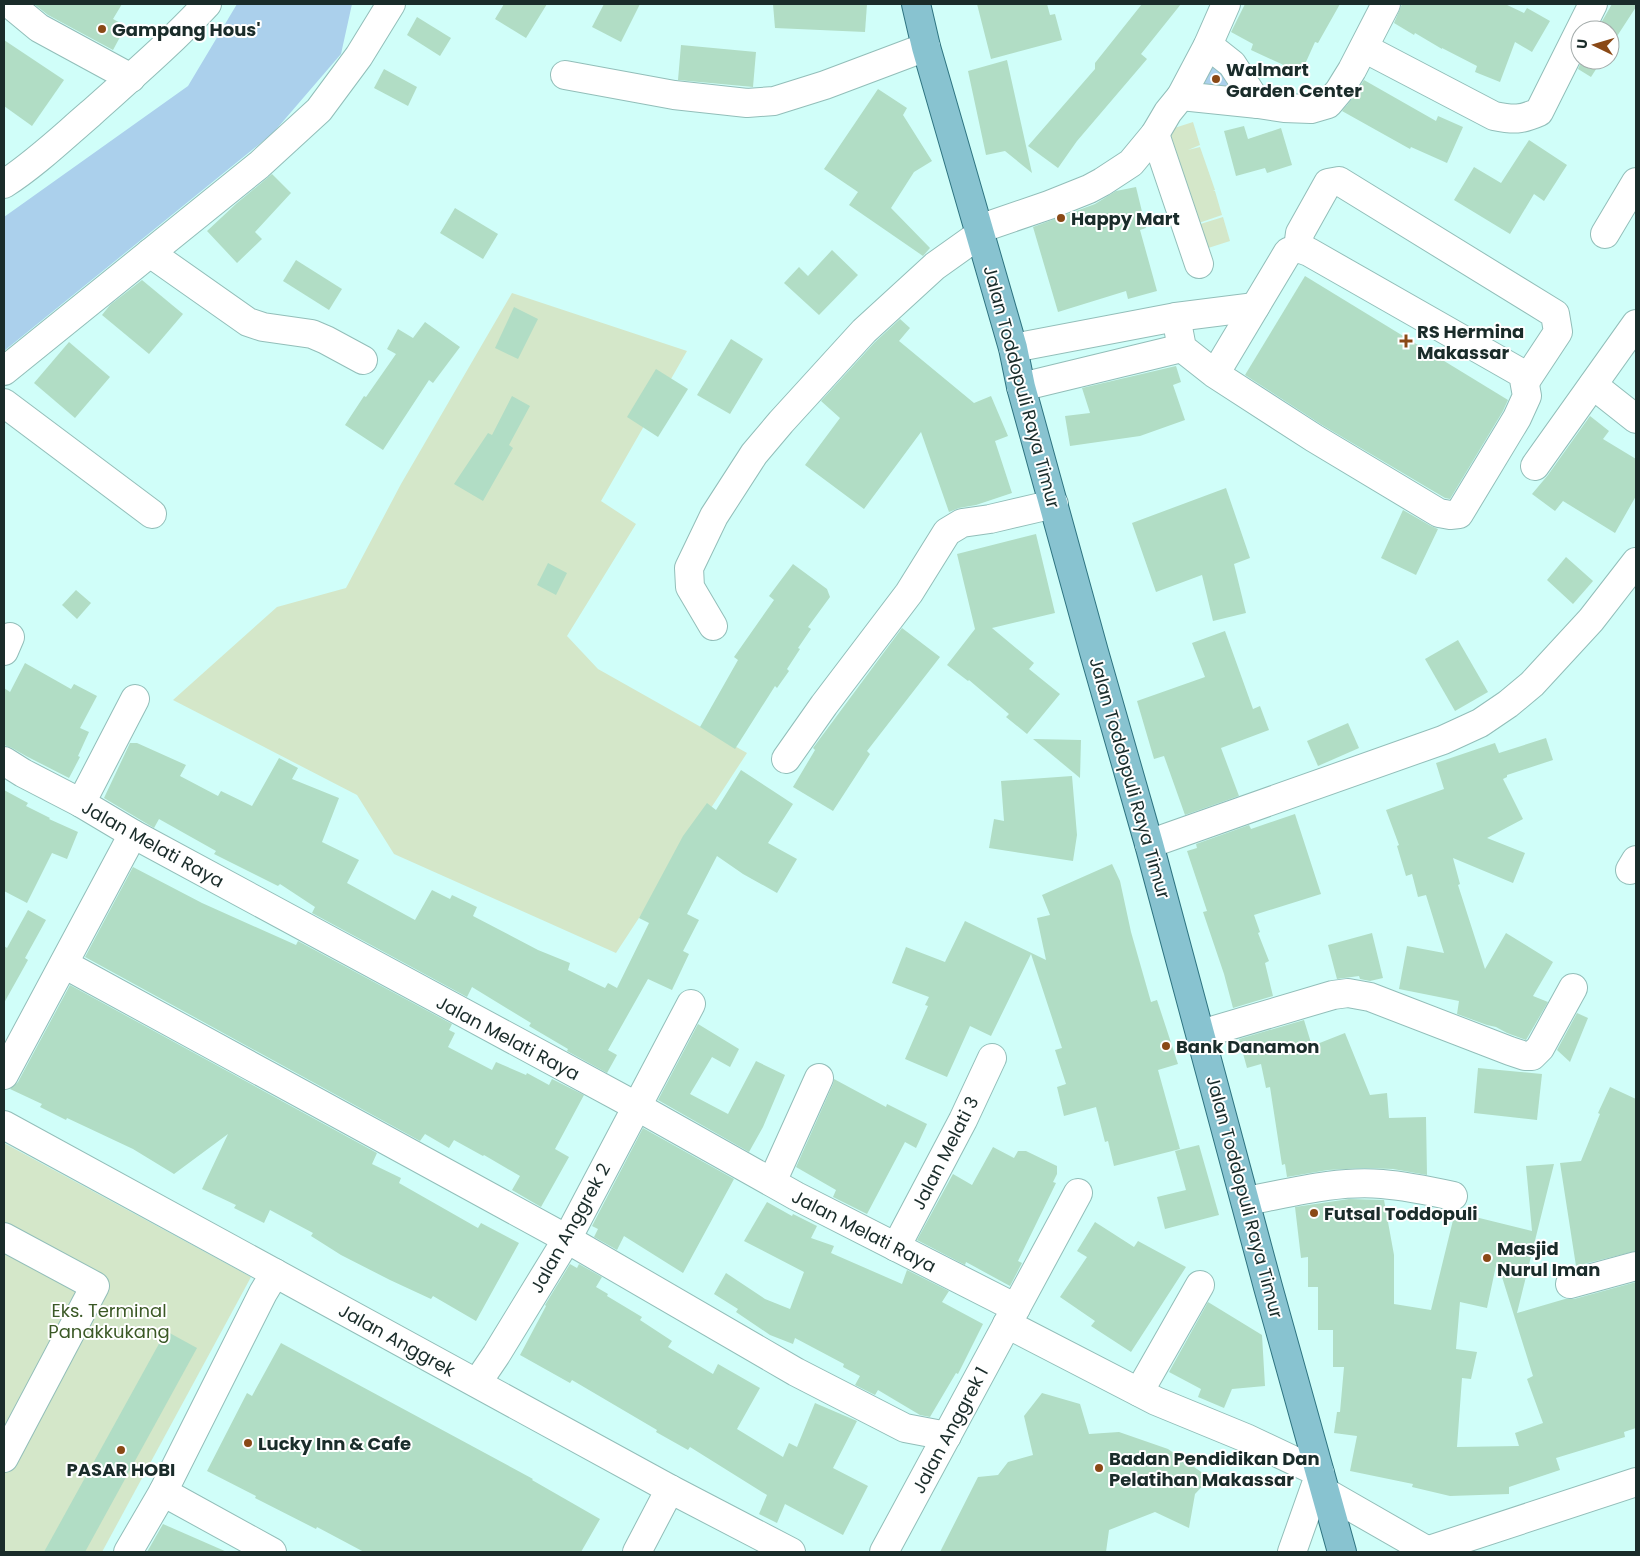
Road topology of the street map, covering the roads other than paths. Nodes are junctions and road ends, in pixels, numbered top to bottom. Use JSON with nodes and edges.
{"nodes":[{"id":1,"x":10,"y":4,"type":"edge"},
{"id":2,"x":207,"y":4,"type":"edge"},
{"id":3,"x":391,"y":4,"type":"edge"},
{"id":4,"x":916,"y":4,"type":"edge"},
{"id":5,"x":1226,"y":4,"type":"edge"},
{"id":6,"x":1386,"y":4,"type":"edge"},
{"id":7,"x":1593,"y":4,"type":"edge"},
{"id":8,"x":1208,"y":45,"type":"junction"},
{"id":9,"x":926,"y":47,"type":"junction"},
{"id":10,"x":1364,"y":48,"type":"junction"},
{"id":11,"x":565,"y":75,"type":"dead end"},
{"id":12,"x":131,"y":78,"type":"junction"},
{"id":13,"x":1180,"y":96,"type":"junction"},
{"id":14,"x":1258,"y":104,"type":"junction"},
{"id":15,"x":1155,"y":134,"type":"junction"},
{"id":16,"x":1127,"y":166,"type":"junction"},
{"id":17,"x":11,"y":171,"type":"edge"},
{"id":18,"x":1636,"y":182,"type":"edge"},
{"id":19,"x":1172,"y":184,"type":"junction"},
{"id":20,"x":979,"y":231,"type":"junction"},
{"id":21,"x":1604,"y":234,"type":"dead end"},
{"id":22,"x":1298,"y":248,"type":"junction"},
{"id":23,"x":150,"y":253,"type":"junction"},
{"id":24,"x":1199,"y":264,"type":"dead end"},
{"id":25,"x":1255,"y":307,"type":"junction"},
{"id":26,"x":1176,"y":317,"type":"junction"},
{"id":27,"x":1636,"y":324,"type":"edge"},
{"id":28,"x":1014,"y":348,"type":"junction"},
{"id":29,"x":1182,"y":348,"type":"junction"},
{"id":30,"x":362,"y":360,"type":"dead end"},
{"id":31,"x":4,"y":371,"type":"edge"},
{"id":32,"x":1215,"y":374,"type":"junction"},
{"id":33,"x":1526,"y":382,"type":"junction"},
{"id":34,"x":1593,"y":385,"type":"junction"},
{"id":35,"x":1021,"y":387,"type":"junction"},
{"id":36,"x":4,"y":403,"type":"edge"},
{"id":37,"x":1636,"y":419,"type":"edge"},
{"id":38,"x":1535,"y":466,"type":"dead end"},
{"id":39,"x":1054,"y":504,"type":"junction"},
{"id":40,"x":152,"y":514,"type":"dead end"},
{"id":41,"x":1636,"y":562,"type":"edge"},
{"id":42,"x":713,"y":626,"type":"dead end"},
{"id":43,"x":135,"y":699,"type":"dead end"},
{"id":44,"x":786,"y":759,"type":"dead end"},
{"id":45,"x":4,"y":761,"type":"edge"},
{"id":46,"x":81,"y":803,"type":"junction"},
{"id":47,"x":133,"y":834,"type":"junction"},
{"id":48,"x":1150,"y":844,"type":"junction"},
{"id":49,"x":64,"y":964,"type":"junction"},
{"id":50,"x":1573,"y":988,"type":"dead end"},
{"id":51,"x":690,"y":1004,"type":"dead end"},
{"id":52,"x":1201,"y":1034,"type":"junction"},
{"id":53,"x":992,"y":1058,"type":"dead end"},
{"id":54,"x":4,"y":1075,"type":"edge"},
{"id":55,"x":819,"y":1078,"type":"dead end"},
{"id":56,"x":636,"y":1106,"type":"junction"},
{"id":57,"x":4,"y":1125,"type":"edge"},
{"id":58,"x":772,"y":1182,"type":"junction"},
{"id":59,"x":1078,"y":1193,"type":"dead end"},
{"id":60,"x":1453,"y":1196,"type":"dead end"},
{"id":61,"x":1246,"y":1201,"type":"junction"},
{"id":62,"x":4,"y":1237,"type":"edge"},
{"id":63,"x":567,"y":1239,"type":"junction"},
{"id":64,"x":896,"y":1248,"type":"junction"},
{"id":65,"x":1636,"y":1266,"type":"edge"},
{"id":66,"x":275,"y":1273,"type":"junction"},
{"id":67,"x":1570,"y":1284,"type":"dead end"},
{"id":68,"x":1200,"y":1285,"type":"dead end"},
{"id":69,"x":1011,"y":1316,"type":"junction"},
{"id":70,"x":477,"y":1383,"type":"junction"},
{"id":71,"x":1139,"y":1392,"type":"junction"},
{"id":72,"x":947,"y":1436,"type":"junction"},
{"id":73,"x":4,"y":1458,"type":"edge"},
{"id":74,"x":1636,"y":1482,"type":"edge"},
{"id":75,"x":1322,"y":1483,"type":"junction"},
{"id":76,"x":670,"y":1489,"type":"junction"},
{"id":77,"x":163,"y":1492,"type":"junction"},
{"id":78,"x":1426,"y":1551,"type":"edge"},
{"id":79,"x":128,"y":1552,"type":"edge"},
{"id":80,"x":272,"y":1552,"type":"edge"},
{"id":81,"x":637,"y":1552,"type":"edge"},
{"id":82,"x":791,"y":1552,"type":"edge"},
{"id":83,"x":884,"y":1552,"type":"edge"},
{"id":84,"x":1292,"y":1552,"type":"edge"},
{"id":85,"x":1342,"y":1552,"type":"edge"}],
"edges":[{"from":1,"to":12,"type":"street"},
{"from":2,"to":12,"type":"street"},
{"from":3,"to":23,"type":"street"},
{"from":4,"to":9,"type":"main road","name":"Jalan Toddopuli Raya Timur"},
{"from":5,"to":8,"type":"street"},
{"from":6,"to":10,"type":"street"},
{"from":7,"to":10,"type":"street"},
{"from":8,"to":13,"type":"street"},
{"from":8,"to":14,"type":"street"},
{"from":9,"to":11,"type":"street"},
{"from":9,"to":20,"type":"main road","name":"Jalan Toddopuli Raya Timur"},
{"from":10,"to":14,"type":"street"},
{"from":12,"to":17,"type":"street"},
{"from":13,"to":14,"type":"street"},
{"from":13,"to":15,"type":"street"},
{"from":15,"to":16,"type":"street"},
{"from":15,"to":19,"type":"street"},
{"from":16,"to":19,"type":"street"},
{"from":16,"to":20,"type":"street"},
{"from":18,"to":21,"type":"street"},
{"from":19,"to":24,"type":"street"},
{"from":20,"to":28,"type":"main road","name":"Jalan Toddopuli Raya Timur"},
{"from":20,"to":42,"type":"street"},
{"from":22,"to":25,"type":"street"},
{"from":22,"to":33,"type":"street"},
{"from":22,"to":33,"type":"street"},
{"from":23,"to":30,"type":"street"},
{"from":23,"to":31,"type":"street"},
{"from":25,"to":26,"type":"street"},
{"from":25,"to":32,"type":"street"},
{"from":26,"to":28,"type":"street"},
{"from":26,"to":29,"type":"street"},
{"from":27,"to":34,"type":"street"},
{"from":28,"to":35,"type":"main road","name":"Jalan Toddopuli Raya Timur"},
{"from":29,"to":32,"type":"street"},
{"from":29,"to":35,"type":"street"},
{"from":32,"to":33,"type":"street"},
{"from":34,"to":37,"type":"street"},
{"from":34,"to":38,"type":"street"},
{"from":35,"to":39,"type":"main road","name":"Jalan Toddopuli Raya Timur"},
{"from":36,"to":40,"type":"street"},
{"from":39,"to":44,"type":"street"},
{"from":39,"to":48,"type":"main road","name":"Jalan Toddopuli Raya Timur"},
{"from":41,"to":48,"type":"street"},
{"from":43,"to":46,"type":"street"},
{"from":45,"to":46,"type":"street","name":"Jalan Melati Raya"},
{"from":46,"to":47,"type":"street","name":"Jalan Melati Raya"},
{"from":47,"to":49,"type":"street"},
{"from":47,"to":56,"type":"street","name":"Jalan Melati Raya"},
{"from":48,"to":52,"type":"main road","name":"Jalan Toddopuli Raya Timur"},
{"from":49,"to":54,"type":"street"},
{"from":49,"to":63,"type":"street"},
{"from":50,"to":52,"type":"street"},
{"from":51,"to":56,"type":"street","name":"Jalan Anggrek 2"},
{"from":52,"to":61,"type":"main road","name":"Jalan Toddopuli Raya Timur"},
{"from":53,"to":64,"type":"street","name":"Jalan Melati 3"},
{"from":55,"to":58,"type":"street"},
{"from":56,"to":58,"type":"street","name":"Jalan Melati Raya"},
{"from":56,"to":63,"type":"street","name":"Jalan Anggrek 2"},
{"from":57,"to":66,"type":"street","name":"Jalan Anggrek"},
{"from":58,"to":64,"type":"street","name":"Jalan Melati Raya"},
{"from":59,"to":69,"type":"street","name":"Jalan Anggrek 1"},
{"from":60,"to":61,"type":"street"},
{"from":61,"to":75,"type":"main road","name":"Jalan Toddopuli Raya Timur"},
{"from":62,"to":73,"type":"street"},
{"from":63,"to":70,"type":"street","name":"Jalan Anggrek 2"},
{"from":63,"to":72,"type":"street"},
{"from":64,"to":69,"type":"street","name":"Jalan Melati Raya"},
{"from":65,"to":67,"type":"street"},
{"from":66,"to":70,"type":"street","name":"Jalan Anggrek"},
{"from":66,"to":77,"type":"street"},
{"from":68,"to":71,"type":"street"},
{"from":69,"to":71,"type":"street","name":"Jalan Melati Raya"},
{"from":69,"to":72,"type":"street","name":"Jalan Anggrek 1"},
{"from":70,"to":76,"type":"street","name":"Jalan Anggrek"},
{"from":71,"to":75,"type":"street","name":"Jalan Melati Raya"},
{"from":72,"to":83,"type":"street","name":"Jalan Anggrek 1"},
{"from":74,"to":78,"type":"street"},
{"from":75,"to":78,"type":"street","name":"Jalan Melati Raya"},
{"from":75,"to":84,"type":"street"},
{"from":75,"to":85,"type":"main road","name":"Jalan Toddopuli Raya Timur"},
{"from":76,"to":81,"type":"street"},
{"from":76,"to":82,"type":"street","name":"Jalan Anggrek"},
{"from":77,"to":79,"type":"street"},
{"from":77,"to":80,"type":"street"}]}
